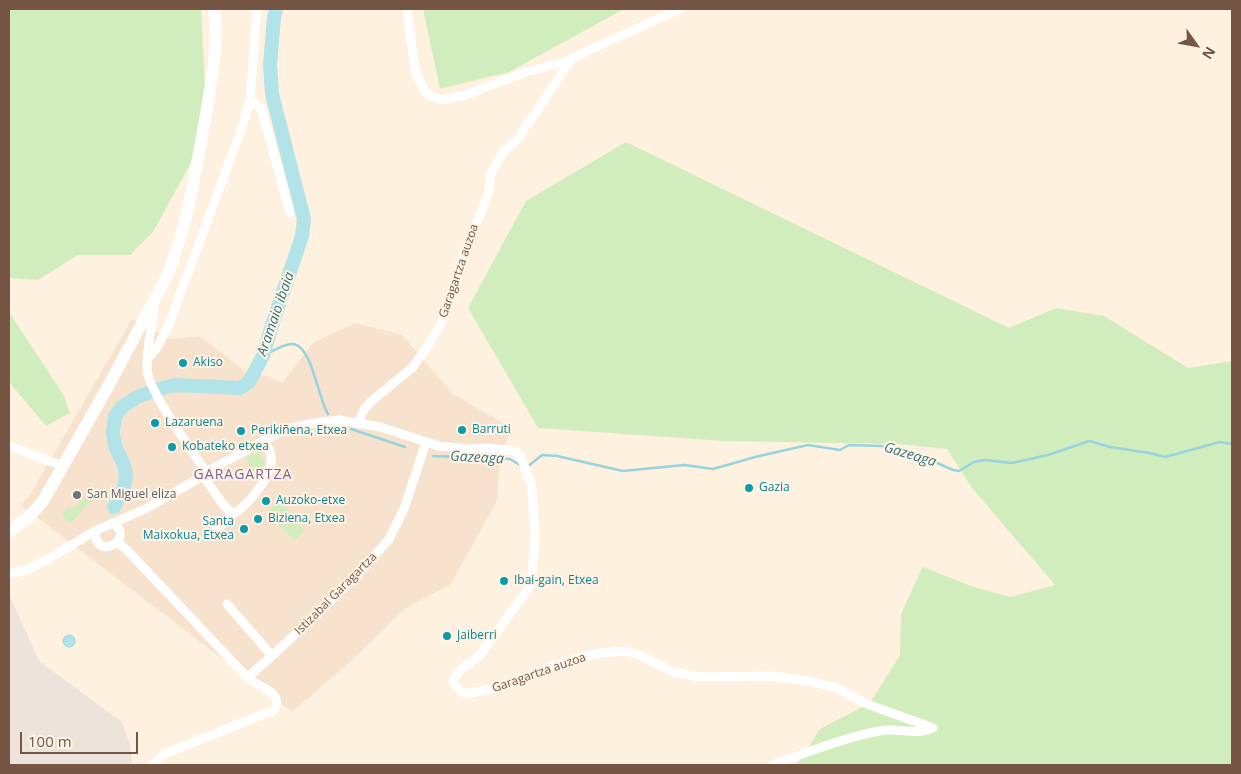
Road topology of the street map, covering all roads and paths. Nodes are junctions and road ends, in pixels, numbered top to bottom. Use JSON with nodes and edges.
{"nodes":[{"id":1,"x":214,"y":9,"type":"edge"},
{"id":2,"x":257,"y":9,"type":"edge"},
{"id":3,"x":406,"y":9,"type":"edge"},
{"id":4,"x":680,"y":9,"type":"edge"},
{"id":5,"x":572,"y":58,"type":"junction"},
{"id":6,"x":250,"y":100,"type":"junction"},
{"id":7,"x":290,"y":213,"type":"dead end"},
{"id":8,"x":155,"y":298,"type":"junction"},
{"id":9,"x":147,"y":360,"type":"junction"},
{"id":10,"x":358,"y":422,"type":"junction"},
{"id":11,"x":264,"y":440,"type":"junction"},
{"id":12,"x":426,"y":442,"type":"junction"},
{"id":13,"x":9,"y":446,"type":"edge"},
{"id":14,"x":63,"y":466,"type":"junction"},
{"id":15,"x":204,"y":474,"type":"junction"},
{"id":16,"x":233,"y":514,"type":"junction"},
{"id":17,"x":112,"y":523,"type":"junction"},
{"id":18,"x":216,"y":530,"type":"dead end"},
{"id":19,"x":95,"y":531,"type":"junction"},
{"id":20,"x":9,"y":532,"type":"edge"},
{"id":21,"x":117,"y":542,"type":"junction"},
{"id":22,"x":9,"y":574,"type":"edge"},
{"id":23,"x":227,"y":604,"type":"dead end"},
{"id":24,"x":272,"y":656,"type":"junction"},
{"id":25,"x":248,"y":677,"type":"junction"},
{"id":26,"x":152,"y":765,"type":"edge"},
{"id":27,"x":772,"y":765,"type":"edge"}],
"edges":[{"from":1,"to":8,"type":"main road"},
{"from":2,"to":6,"type":"street"},
{"from":3,"to":5,"type":"street"},
{"from":4,"to":5,"type":"street"},
{"from":5,"to":10,"type":"street","name":"Garagartza auzoa"},
{"from":6,"to":7,"type":"street"},
{"from":6,"to":9,"type":"street"},
{"from":8,"to":9,"type":"street"},
{"from":8,"to":14,"type":"main road"},
{"from":9,"to":15,"type":"street"},
{"from":10,"to":11,"type":"street","name":"Garagartza auzoa"},
{"from":10,"to":12,"type":"street","name":"Garagartza auzoa"},
{"from":11,"to":15,"type":"street","name":"Garagartza auzoa"},
{"from":11,"to":16,"type":"street"},
{"from":12,"to":24,"type":"street","name":"Istizabal Garagartza"},
{"from":12,"to":27,"type":"street","name":"Garagartza auzoa"},
{"from":13,"to":14,"type":"street"},
{"from":14,"to":20,"type":"main road"},
{"from":15,"to":16,"type":"street"},
{"from":15,"to":17,"type":"street","name":"Garagartza auzoa"},
{"from":16,"to":18,"type":"street"},
{"from":17,"to":19,"type":"street"},
{"from":17,"to":21,"type":"street"},
{"from":19,"to":21,"type":"street"},
{"from":19,"to":22,"type":"street"},
{"from":21,"to":25,"type":"street"},
{"from":23,"to":24,"type":"street"},
{"from":24,"to":25,"type":"street","name":"Istizabal Garagartza"},
{"from":25,"to":26,"type":"street"}]}
